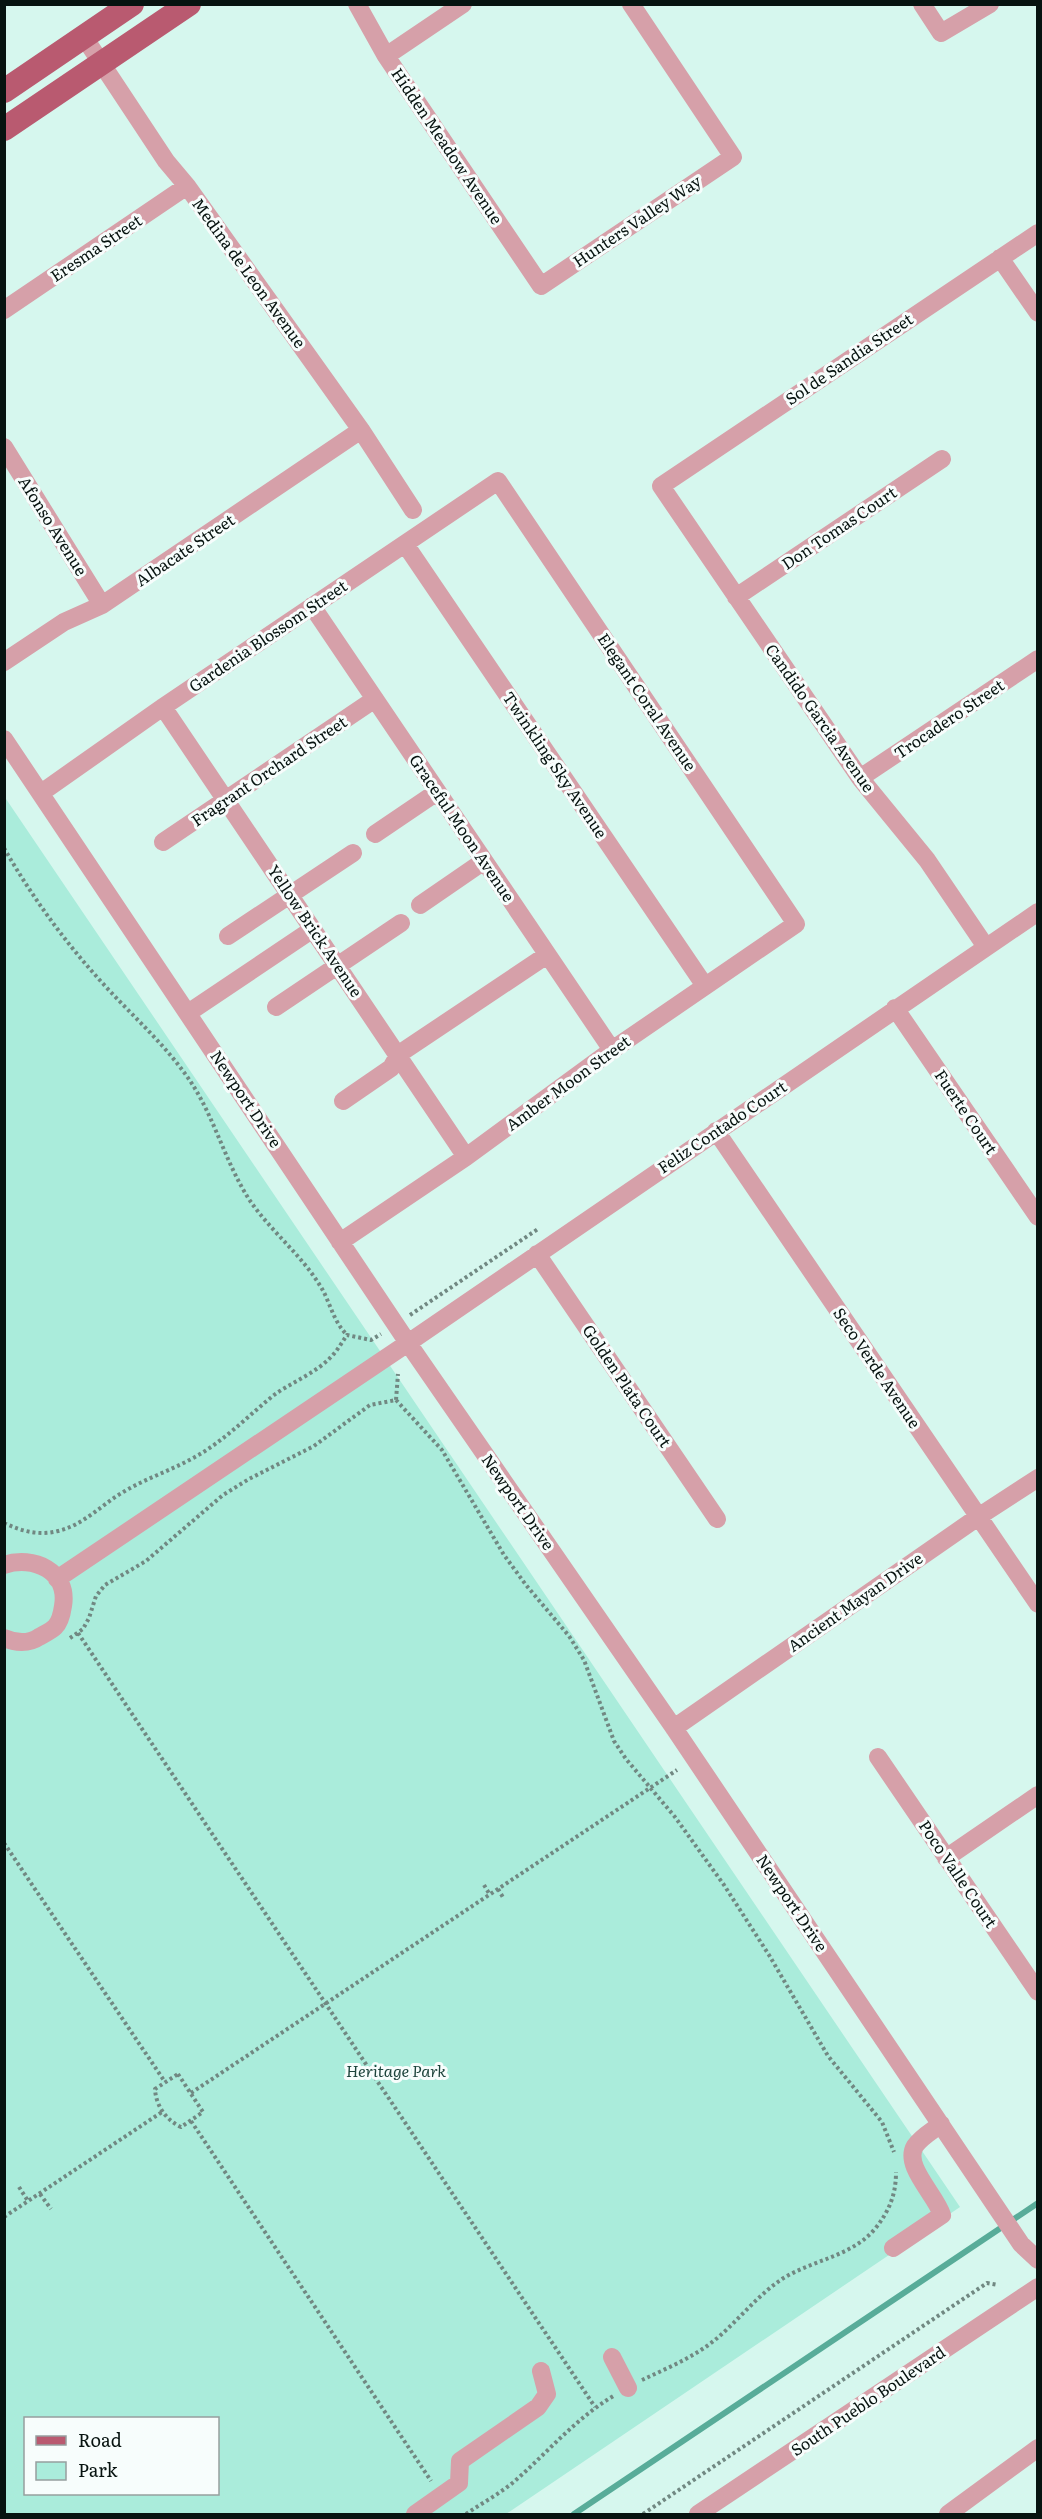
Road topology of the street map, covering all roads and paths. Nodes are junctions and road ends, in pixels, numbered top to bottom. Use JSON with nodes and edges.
{"nodes":[{"id":1,"x":132,"y":4,"type":"edge"},
{"id":2,"x":189,"y":4,"type":"edge"},
{"id":3,"x":357,"y":4,"type":"edge"},
{"id":4,"x":463,"y":4,"type":"edge"},
{"id":5,"x":631,"y":4,"type":"edge"},
{"id":6,"x":922,"y":4,"type":"edge"},
{"id":7,"x":990,"y":4,"type":"edge"},
{"id":8,"x":84,"y":37,"type":"junction"},
{"id":9,"x":386,"y":56,"type":"junction"},
{"id":10,"x":102,"y":64,"type":"junction"},
{"id":11,"x":4,"y":91,"type":"edge"},
{"id":12,"x":4,"y":129,"type":"edge"},
{"id":13,"x":187,"y":186,"type":"junction"},
{"id":14,"x":1038,"y":233,"type":"edge"},
{"id":15,"x":1000,"y":258,"type":"junction"},
{"id":16,"x":541,"y":286,"type":"joint"},
{"id":17,"x":4,"y":309,"type":"edge"},
{"id":18,"x":1038,"y":313,"type":"edge"},
{"id":19,"x":362,"y":430,"type":"junction"},
{"id":20,"x":4,"y":447,"type":"edge"},
{"id":21,"x":942,"y":459,"type":"dead end"},
{"id":22,"x":498,"y":481,"type":"joint"},
{"id":23,"x":661,"y":486,"type":"joint"},
{"id":24,"x":413,"y":510,"type":"dead end"},
{"id":25,"x":405,"y":544,"type":"junction"},
{"id":26,"x":736,"y":597,"type":"junction"},
{"id":27,"x":102,"y":605,"type":"junction"},
{"id":28,"x":312,"y":606,"type":"junction"},
{"id":29,"x":1038,"y":659,"type":"edge"},
{"id":30,"x":4,"y":662,"type":"edge"},
{"id":31,"x":375,"y":699,"type":"junction"},
{"id":32,"x":163,"y":707,"type":"junction"},
{"id":33,"x":4,"y":739,"type":"edge"},
{"id":34,"x":860,"y":778,"type":"junction"},
{"id":35,"x":437,"y":792,"type":"junction"},
{"id":36,"x":40,"y":793,"type":"junction"},
{"id":37,"x":226,"y":800,"type":"junction"},
{"id":38,"x":375,"y":834,"type":"dead end"},
{"id":39,"x":163,"y":842,"type":"dead end"},
{"id":40,"x":4,"y":848,"type":"edge"},
{"id":41,"x":353,"y":853,"type":"dead end"},
{"id":42,"x":484,"y":861,"type":"junction"},
{"id":43,"x":290,"y":895,"type":"junction"},
{"id":44,"x":420,"y":905,"type":"dead end"},
{"id":45,"x":1038,"y":912,"type":"edge"},
{"id":46,"x":401,"y":923,"type":"dead end"},
{"id":47,"x":796,"y":924,"type":"joint"},
{"id":48,"x":313,"y":929,"type":"junction"},
{"id":49,"x":228,"y":936,"type":"dead end"},
{"id":50,"x":986,"y":947,"type":"junction"},
{"id":51,"x":547,"y":955,"type":"junction"},
{"id":52,"x":338,"y":965,"type":"junction"},
{"id":53,"x":705,"y":987,"type":"junction"},
{"id":54,"x":276,"y":1006,"type":"dead end"},
{"id":55,"x":895,"y":1008,"type":"junction"},
{"id":56,"x":188,"y":1013,"type":"junction"},
{"id":57,"x":612,"y":1050,"type":"junction"},
{"id":58,"x":399,"y":1054,"type":"junction"},
{"id":59,"x":343,"y":1101,"type":"dead end"},
{"id":60,"x":716,"y":1131,"type":"junction"},
{"id":61,"x":466,"y":1156,"type":"junction"},
{"id":62,"x":1038,"y":1217,"type":"edge"},
{"id":63,"x":543,"y":1226,"type":"dead end"},
{"id":64,"x":340,"y":1242,"type":"junction"},
{"id":65,"x":537,"y":1254,"type":"junction"},
{"id":66,"x":396,"y":1324,"type":"junction"},
{"id":67,"x":347,"y":1335,"type":"junction"},
{"id":68,"x":408,"y":1342,"type":"junction"},
{"id":69,"x":398,"y":1374,"type":"dead end"},
{"id":70,"x":396,"y":1400,"type":"junction"},
{"id":71,"x":1038,"y":1478,"type":"edge"},
{"id":72,"x":978,"y":1517,"type":"junction"},
{"id":73,"x":717,"y":1519,"type":"dead end"},
{"id":74,"x":4,"y":1523,"type":"edge"},
{"id":75,"x":4,"y":1565,"type":"edge"},
{"id":76,"x":57,"y":1579,"type":"junction"},
{"id":77,"x":1038,"y":1605,"type":"edge"},
{"id":78,"x":78,"y":1633,"type":"junction"},
{"id":79,"x":4,"y":1638,"type":"edge"},
{"id":80,"x":67,"y":1640,"type":"dead end"},
{"id":81,"x":674,"y":1728,"type":"junction"},
{"id":82,"x":878,"y":1757,"type":"dead end"},
{"id":83,"x":677,"y":1770,"type":"dead end"},
{"id":84,"x":649,"y":1787,"type":"junction"},
{"id":85,"x":1038,"y":1796,"type":"edge"},
{"id":86,"x":4,"y":1843,"type":"edge"},
{"id":87,"x":946,"y":1858,"type":"junction"},
{"id":88,"x":484,"y":1885,"type":"dead end"},
{"id":89,"x":498,"y":1889,"type":"junction"},
{"id":90,"x":490,"y":1895,"type":"junction"},
{"id":91,"x":504,"y":1899,"type":"dead end"},
{"id":92,"x":1038,"y":1992,"type":"edge"},
{"id":93,"x":326,"y":2004,"type":"junction"},
{"id":94,"x":165,"y":2082,"type":"junction"},
{"id":95,"x":191,"y":2093,"type":"junction"},
{"id":96,"x":162,"y":2112,"type":"junction"},
{"id":97,"x":190,"y":2121,"type":"junction"},
{"id":98,"x":940,"y":2124,"type":"junction"},
{"id":99,"x":896,"y":2161,"type":"dead end"},
{"id":100,"x":896,"y":2170,"type":"dead end"},
{"id":101,"x":19,"y":2187,"type":"dead end"},
{"id":102,"x":40,"y":2194,"type":"junction"},
{"id":103,"x":28,"y":2201,"type":"junction"},
{"id":104,"x":51,"y":2210,"type":"dead end"},
{"id":105,"x":4,"y":2217,"type":"edge"},
{"id":106,"x":893,"y":2248,"type":"dead end"},
{"id":107,"x":1038,"y":2260,"type":"edge"},
{"id":108,"x":998,"y":2285,"type":"dead end"},
{"id":109,"x":1038,"y":2287,"type":"edge"},
{"id":110,"x":612,"y":2357,"type":"dead end"},
{"id":111,"x":540,"y":2371,"type":"dead end"},
{"id":112,"x":628,"y":2388,"type":"junction"},
{"id":113,"x":595,"y":2407,"type":"junction"},
{"id":114,"x":1038,"y":2448,"type":"edge"},
{"id":115,"x":442,"y":2496,"type":"junction"},
{"id":116,"x":415,"y":2514,"type":"edge"},
{"id":117,"x":466,"y":2514,"type":"edge"},
{"id":118,"x":644,"y":2514,"type":"edge"},
{"id":119,"x":698,"y":2514,"type":"edge"},
{"id":120,"x":948,"y":2514,"type":"edge"}],
"edges":[{"from":1,"to":8,"type":"main road"},
{"from":2,"to":10,"type":"main road"},
{"from":3,"to":9,"type":"street","name":"Hidden Meadow Avenue"},
{"from":4,"to":9,"type":"street"},
{"from":5,"to":16,"type":"street","name":"Hunters Valley Way"},
{"from":6,"to":7,"type":"street"},
{"from":8,"to":10,"type":"street","name":"Medina de Leon Avenue"},
{"from":8,"to":11,"type":"main road"},
{"from":9,"to":16,"type":"street","name":"Hidden Meadow Avenue"},
{"from":10,"to":12,"type":"main road"},
{"from":10,"to":13,"type":"street","name":"Medina de Leon Avenue"},
{"from":13,"to":17,"type":"street","name":"Eresma Street"},
{"from":13,"to":19,"type":"street","name":"Medina de Leon Avenue"},
{"from":14,"to":15,"type":"street","name":"Sol de Sandia Street"},
{"from":15,"to":18,"type":"street"},
{"from":15,"to":23,"type":"street","name":"Sol de Sandia Street"},
{"from":19,"to":24,"type":"street","name":"Medina de Leon Avenue"},
{"from":19,"to":27,"type":"street","name":"Albacate Street"},
{"from":20,"to":27,"type":"street","name":"Afonso Avenue"},
{"from":21,"to":26,"type":"street","name":"Don Tomas Court"},
{"from":22,"to":25,"type":"street","name":"Gardenia Blossom Street"},
{"from":22,"to":47,"type":"street","name":"Elegant Coral Avenue"},
{"from":23,"to":26,"type":"street","name":"Candido Garcia Avenue"},
{"from":25,"to":28,"type":"street","name":"Gardenia Blossom Street"},
{"from":25,"to":53,"type":"street","name":"Twinkling Sky Avenue"},
{"from":26,"to":34,"type":"street","name":"Candido Garcia Avenue"},
{"from":27,"to":30,"type":"street","name":"Albacate Street"},
{"from":28,"to":31,"type":"street","name":"Graceful Moon Avenue"},
{"from":28,"to":32,"type":"street","name":"Gardenia Blossom Street"},
{"from":29,"to":34,"type":"street","name":"Trocadero Street"},
{"from":31,"to":35,"type":"street","name":"Graceful Moon Avenue"},
{"from":31,"to":37,"type":"street","name":"Fragrant Orchard Street"},
{"from":32,"to":36,"type":"street","name":"Gardenia Blossom Street"},
{"from":32,"to":37,"type":"street","name":"Yellow Brick Avenue"},
{"from":33,"to":36,"type":"street","name":"Newport Drive"},
{"from":34,"to":50,"type":"street","name":"Candido Garcia Avenue"},
{"from":35,"to":38,"type":"street"},
{"from":35,"to":42,"type":"street","name":"Graceful Moon Avenue"},
{"from":36,"to":56,"type":"street","name":"Newport Drive"},
{"from":37,"to":39,"type":"street","name":"Fragrant Orchard Street"},
{"from":37,"to":43,"type":"street","name":"Yellow Brick Avenue"},
{"from":40,"to":67,"type":"path"},
{"from":41,"to":43,"type":"street"},
{"from":42,"to":44,"type":"street"},
{"from":42,"to":51,"type":"street","name":"Graceful Moon Avenue"},
{"from":43,"to":48,"type":"street","name":"Yellow Brick Avenue"},
{"from":43,"to":49,"type":"street"},
{"from":45,"to":50,"type":"street","name":"Feliz Contado Court"},
{"from":46,"to":52,"type":"street"},
{"from":47,"to":53,"type":"street","name":"Amber Moon Street"},
{"from":48,"to":52,"type":"street","name":"Yellow Brick Avenue"},
{"from":48,"to":56,"type":"street"},
{"from":50,"to":55,"type":"street","name":"Feliz Contado Court"},
{"from":51,"to":57,"type":"street","name":"Graceful Moon Avenue"},
{"from":51,"to":58,"type":"street"},
{"from":52,"to":54,"type":"street"},
{"from":52,"to":58,"type":"street","name":"Yellow Brick Avenue"},
{"from":53,"to":57,"type":"street","name":"Amber Moon Street"},
{"from":55,"to":60,"type":"street","name":"Feliz Contado Court"},
{"from":55,"to":62,"type":"street","name":"Fuerte Court"},
{"from":56,"to":64,"type":"street","name":"Newport Drive"},
{"from":57,"to":61,"type":"street","name":"Amber Moon Street"},
{"from":58,"to":59,"type":"street"},
{"from":58,"to":61,"type":"street","name":"Yellow Brick Avenue"},
{"from":60,"to":65,"type":"street","name":"Feliz Contado Court"},
{"from":60,"to":72,"type":"street","name":"Seco Verde Avenue"},
{"from":61,"to":64,"type":"street","name":"Amber Moon Street"},
{"from":63,"to":66,"type":"path"},
{"from":64,"to":66,"type":"street","name":"Newport Drive"},
{"from":65,"to":68,"type":"street","name":"Feliz Contado Court"},
{"from":65,"to":73,"type":"street","name":"Golden Plata Court"},
{"from":66,"to":67,"type":"path"},
{"from":66,"to":68,"type":"street","name":"Newport Drive"},
{"from":67,"to":74,"type":"path"},
{"from":68,"to":76,"type":"street","name":"Feliz Contado Court"},
{"from":68,"to":81,"type":"street","name":"Newport Drive"},
{"from":69,"to":70,"type":"path"},
{"from":70,"to":78,"type":"path"},
{"from":70,"to":84,"type":"path"},
{"from":71,"to":72,"type":"street","name":"Ancient Mayan Drive"},
{"from":72,"to":77,"type":"street","name":"Seco Verde Avenue"},
{"from":72,"to":81,"type":"street","name":"Ancient Mayan Drive"},
{"from":75,"to":76,"type":"street"},
{"from":76,"to":79,"type":"street"},
{"from":78,"to":80,"type":"path"},
{"from":78,"to":93,"type":"path"},
{"from":81,"to":98,"type":"street","name":"Newport Drive"},
{"from":82,"to":87,"type":"street","name":"Poco Valle Court"},
{"from":83,"to":84,"type":"path"},
{"from":84,"to":89,"type":"path"},
{"from":84,"to":99,"type":"path"},
{"from":85,"to":87,"type":"street"},
{"from":86,"to":94,"type":"path"},
{"from":87,"to":92,"type":"street","name":"Poco Valle Court"},
{"from":88,"to":90,"type":"path"},
{"from":89,"to":90,"type":"path"},
{"from":89,"to":91,"type":"path"},
{"from":90,"to":93,"type":"path"},
{"from":93,"to":95,"type":"path"},
{"from":93,"to":113,"type":"path"},
{"from":94,"to":95,"type":"path"},
{"from":94,"to":96,"type":"path"},
{"from":95,"to":97,"type":"path"},
{"from":96,"to":97,"type":"path"},
{"from":96,"to":102,"type":"path"},
{"from":97,"to":115,"type":"path"},
{"from":98,"to":106,"type":"street"},
{"from":98,"to":107,"type":"street","name":"Newport Drive"},
{"from":100,"to":112,"type":"path"},
{"from":101,"to":103,"type":"path"},
{"from":102,"to":103,"type":"path"},
{"from":102,"to":104,"type":"path"},
{"from":103,"to":105,"type":"path"},
{"from":108,"to":118,"type":"path"},
{"from":109,"to":119,"type":"street","name":"South Pueblo Boulevard"},
{"from":110,"to":112,"type":"street"},
{"from":111,"to":115,"type":"street"},
{"from":112,"to":113,"type":"path"},
{"from":113,"to":117,"type":"path"},
{"from":114,"to":120,"type":"street"},
{"from":115,"to":116,"type":"street"}]}
